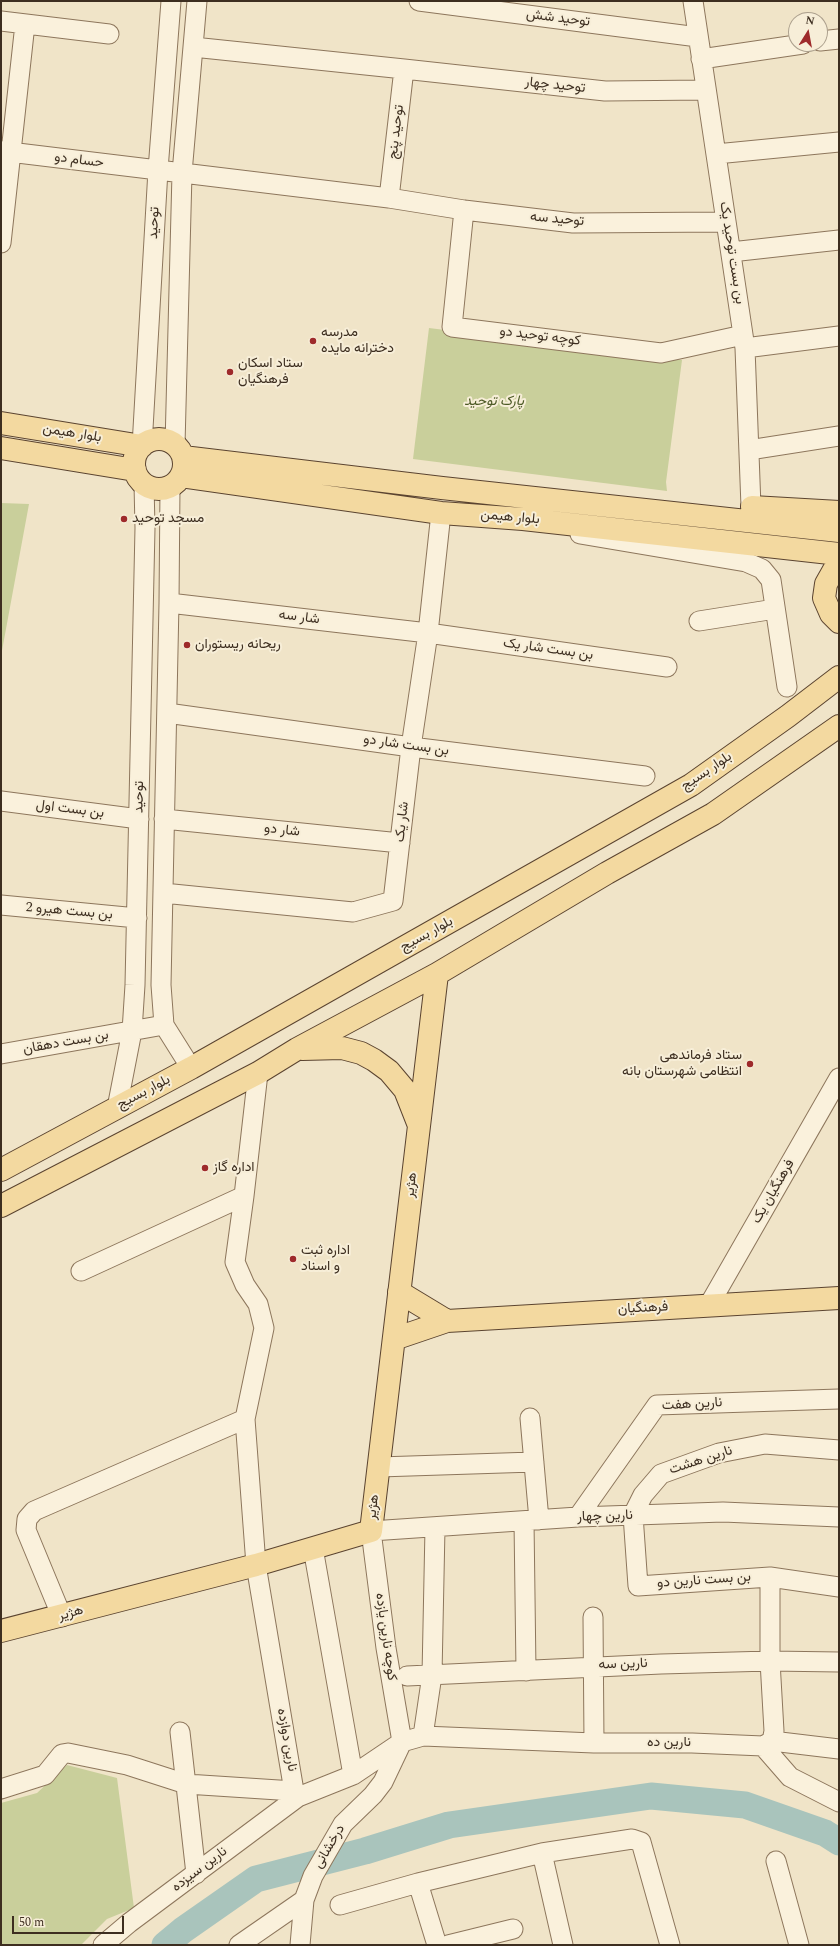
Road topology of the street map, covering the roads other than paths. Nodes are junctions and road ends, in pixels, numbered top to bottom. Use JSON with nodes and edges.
{"nodes":[{"id":1,"x":171,"y":1,"type":"edge"},
{"id":2,"x":197,"y":1,"type":"edge"},
{"id":3,"x":419,"y":1,"type":"edge"},
{"id":4,"x":694,"y":1,"type":"edge"},
{"id":5,"x":1,"y":21,"type":"edge"},
{"id":6,"x":25,"y":24,"type":"junction"},
{"id":7,"x":109,"y":34,"type":"dead end"},
{"id":8,"x":698,"y":37,"type":"junction"},
{"id":9,"x":839,"y":39,"type":"edge"},
{"id":10,"x":828,"y":41,"type":"edge"},
{"id":11,"x":788,"y":46,"type":"edge"},
{"id":12,"x":193,"y":47,"type":"junction"},
{"id":13,"x":701,"y":59,"type":"junction"},
{"id":14,"x":404,"y":69,"type":"junction"},
{"id":15,"x":706,"y":90,"type":"junction"},
{"id":16,"x":839,"y":142,"type":"edge"},
{"id":17,"x":6,"y":152,"type":"edge"},
{"id":18,"x":716,"y":154,"type":"junction"},
{"id":19,"x":158,"y":170,"type":"junction"},
{"id":20,"x":182,"y":173,"type":"junction"},
{"id":21,"x":389,"y":198,"type":"junction"},
{"id":22,"x":464,"y":210,"type":"junction"},
{"id":23,"x":726,"y":222,"type":"junction"},
{"id":24,"x":839,"y":240,"type":"edge"},
{"id":25,"x":1,"y":243,"type":"edge"},
{"id":26,"x":731,"y":252,"type":"junction"},
{"id":27,"x":839,"y":336,"type":"edge"},
{"id":28,"x":744,"y":342,"type":"junction"},
{"id":29,"x":1,"y":422,"type":"edge"},
{"id":30,"x":839,"y":436,"type":"edge"},
{"id":31,"x":142,"y":446,"type":"junction"},
{"id":32,"x":1,"y":448,"type":"edge"},
{"id":33,"x":749,"y":450,"type":"junction"},
{"id":34,"x":177,"y":466,"type":"junction"},
{"id":35,"x":139,"y":477,"type":"junction"},
{"id":36,"x":751,"y":507,"type":"junction"},
{"id":37,"x":657,"y":510,"type":"junction"},
{"id":38,"x":839,"y":512,"type":"edge"},
{"id":39,"x":441,"y":513,"type":"junction"},
{"id":40,"x":523,"y":519,"type":"junction"},
{"id":41,"x":145,"y":528,"type":"junction"},
{"id":42,"x":168,"y":528,"type":"junction"},
{"id":43,"x":839,"y":531,"type":"edge"},
{"id":44,"x":839,"y":554,"type":"edge"},
{"id":45,"x":839,"y":561,"type":"edge"},
{"id":46,"x":170,"y":603,"type":"junction"},
{"id":47,"x":775,"y":609,"type":"junction"},
{"id":48,"x":699,"y":621,"type":"dead end"},
{"id":49,"x":839,"y":622,"type":"edge"},
{"id":50,"x":428,"y":633,"type":"junction"},
{"id":51,"x":667,"y":666,"type":"dead end"},
{"id":52,"x":839,"y":677,"type":"edge"},
{"id":53,"x":787,"y":687,"type":"dead end"},
{"id":54,"x":167,"y":713,"type":"junction"},
{"id":55,"x":839,"y":726,"type":"edge"},
{"id":56,"x":411,"y":747,"type":"junction"},
{"id":57,"x":645,"y":776,"type":"dead end"},
{"id":58,"x":1,"y":801,"type":"edge"},
{"id":59,"x":139,"y":819,"type":"junction"},
{"id":60,"x":164,"y":819,"type":"junction"},
{"id":61,"x":400,"y":843,"type":"junction"},
{"id":62,"x":590,"y":843,"type":"junction"},
{"id":63,"x":606,"y":873,"type":"junction"},
{"id":64,"x":163,"y":893,"type":"junction"},
{"id":65,"x":1,"y":905,"type":"edge"},
{"id":66,"x":137,"y":918,"type":"junction"},
{"id":67,"x":436,"y":974,"type":"junction"},
{"id":68,"x":164,"y":1025,"type":"junction"},
{"id":69,"x":132,"y":1031,"type":"junction"},
{"id":70,"x":297,"y":1049,"type":"junction"},
{"id":71,"x":21,"y":1051,"type":"junction"},
{"id":72,"x":1,"y":1054,"type":"edge"},
{"id":73,"x":1,"y":1062,"type":"edge"},
{"id":74,"x":191,"y":1068,"type":"junction"},
{"id":75,"x":258,"y":1073,"type":"junction"},
{"id":76,"x":839,"y":1078,"type":"edge"},
{"id":77,"x":117,"y":1108,"type":"junction"},
{"id":78,"x":419,"y":1126,"type":"junction"},
{"id":79,"x":1,"y":1170,"type":"edge"},
{"id":80,"x":244,"y":1196,"type":"junction"},
{"id":81,"x":1,"y":1206,"type":"edge"},
{"id":82,"x":81,"y":1271,"type":"dead end"},
{"id":83,"x":399,"y":1292,"type":"junction"},
{"id":84,"x":839,"y":1298,"type":"edge"},
{"id":85,"x":709,"y":1305,"type":"junction"},
{"id":86,"x":447,"y":1321,"type":"junction"},
{"id":87,"x":394,"y":1339,"type":"junction"},
{"id":88,"x":839,"y":1399,"type":"edge"},
{"id":89,"x":530,"y":1418,"type":"dead end"},
{"id":90,"x":245,"y":1419,"type":"junction"},
{"id":91,"x":839,"y":1450,"type":"edge"},
{"id":92,"x":534,"y":1462,"type":"junction"},
{"id":93,"x":379,"y":1467,"type":"junction"},
{"id":94,"x":633,"y":1516,"type":"junction"},
{"id":95,"x":578,"y":1517,"type":"junction"},
{"id":96,"x":839,"y":1517,"type":"edge"},
{"id":97,"x":532,"y":1521,"type":"junction"},
{"id":98,"x":435,"y":1528,"type":"junction"},
{"id":99,"x":371,"y":1531,"type":"junction"},
{"id":100,"x":313,"y":1548,"type":"junction"},
{"id":101,"x":256,"y":1565,"type":"junction"},
{"id":102,"x":770,"y":1577,"type":"junction"},
{"id":103,"x":839,"y":1587,"type":"edge"},
{"id":104,"x":62,"y":1617,"type":"junction"},
{"id":105,"x":593,"y":1617,"type":"dead end"},
{"id":106,"x":1,"y":1632,"type":"edge"},
{"id":107,"x":770,"y":1661,"type":"junction"},
{"id":108,"x":839,"y":1662,"type":"edge"},
{"id":109,"x":595,"y":1666,"type":"junction"},
{"id":110,"x":526,"y":1672,"type":"junction"},
{"id":111,"x":432,"y":1675,"type":"junction"},
{"id":112,"x":407,"y":1676,"type":"dead end"},
{"id":113,"x":180,"y":1732,"type":"dead end"},
{"id":114,"x":423,"y":1736,"type":"junction"},
{"id":115,"x":402,"y":1742,"type":"junction"},
{"id":116,"x":594,"y":1743,"type":"junction"},
{"id":117,"x":767,"y":1743,"type":"junction"},
{"id":118,"x":839,"y":1749,"type":"edge"},
{"id":119,"x":353,"y":1775,"type":"junction"},
{"id":120,"x":186,"y":1784,"type":"junction"},
{"id":121,"x":1,"y":1789,"type":"edge"},
{"id":122,"x":296,"y":1794,"type":"junction"},
{"id":123,"x":839,"y":1802,"type":"edge"},
{"id":124,"x":542,"y":1853,"type":"junction"},
{"id":125,"x":776,"y":1861,"type":"dead end"},
{"id":126,"x":196,"y":1874,"type":"junction"},
{"id":127,"x":418,"y":1883,"type":"junction"},
{"id":128,"x":304,"y":1900,"type":"junction"},
{"id":129,"x":340,"y":1905,"type":"dead end"},
{"id":130,"x":513,"y":1929,"type":"dead end"},
{"id":131,"x":103,"y":1945,"type":"edge"},
{"id":132,"x":239,"y":1945,"type":"edge"},
{"id":133,"x":300,"y":1945,"type":"edge"},
{"id":134,"x":438,"y":1945,"type":"edge"},
{"id":135,"x":448,"y":1945,"type":"edge"},
{"id":136,"x":564,"y":1945,"type":"edge"},
{"id":137,"x":670,"y":1945,"type":"edge"},
{"id":138,"x":799,"y":1945,"type":"edge"}],
"edges":[{"from":1,"to":19,"type":"street","name":"توحید"},
{"from":2,"to":12,"type":"street","name":"توحید"},
{"from":3,"to":8,"type":"street","name":"توحید شش"},
{"from":4,"to":8,"type":"street","name":"بن بست توحید یک"},
{"from":5,"to":6,"type":"street"},
{"from":6,"to":7,"type":"street"},
{"from":6,"to":17,"type":"street"},
{"from":8,"to":13,"type":"street","name":"بن بست توحید یک"},
{"from":9,"to":10,"type":"street"},
{"from":11,"to":13,"type":"street"},
{"from":12,"to":14,"type":"street"},
{"from":12,"to":20,"type":"street","name":"توحید"},
{"from":13,"to":15,"type":"street","name":"بن بست توحید یک"},
{"from":14,"to":15,"type":"street","name":"توحید چهار"},
{"from":14,"to":21,"type":"street","name":"توحید پنج"},
{"from":15,"to":18,"type":"street","name":"بن بست توحید یک"},
{"from":16,"to":18,"type":"street"},
{"from":17,"to":19,"type":"street","name":"حسام دو"},
{"from":17,"to":25,"type":"street"},
{"from":18,"to":23,"type":"street","name":"بن بست توحید یک"},
{"from":19,"to":20,"type":"street","name":"حسام دو"},
{"from":19,"to":31,"type":"street","name":"توحید"},
{"from":20,"to":21,"type":"street"},
{"from":20,"to":34,"type":"street","name":"توحید"},
{"from":21,"to":22,"type":"street","name":"توحید سه"},
{"from":22,"to":23,"type":"street","name":"توحید سه"},
{"from":22,"to":28,"type":"street","name":"کوچه توحید دو"},
{"from":23,"to":26,"type":"street","name":"بن بست توحید یک"},
{"from":24,"to":26,"type":"street"},
{"from":26,"to":28,"type":"street","name":"بن بست توحید یک"},
{"from":27,"to":28,"type":"street"},
{"from":28,"to":33,"type":"street","name":"بن بست توحید یک"},
{"from":29,"to":31,"type":"main road","name":"بلوار هیمن"},
{"from":30,"to":33,"type":"street"},
{"from":31,"to":34,"type":"main road"},
{"from":31,"to":35,"type":"main road"},
{"from":32,"to":35,"type":"main road","name":"بلوار هیمن"},
{"from":33,"to":36,"type":"street","name":"بن بست توحید یک"},
{"from":34,"to":35,"type":"main road"},
{"from":34,"to":37,"type":"main road","name":"بلوار هیمن"},
{"from":34,"to":39,"type":"main road","name":"بلوار هیمن"},
{"from":34,"to":42,"type":"street","name":"توحید"},
{"from":35,"to":41,"type":"street","name":"توحید"},
{"from":36,"to":37,"type":"main road"},
{"from":36,"to":38,"type":"main road"},
{"from":37,"to":43,"type":"main road","name":"بلوار هیمن"},
{"from":39,"to":40,"type":"main road","name":"بلوار هیمن"},
{"from":39,"to":50,"type":"street","name":"شار یک"},
{"from":40,"to":44,"type":"main road","name":"بلوار هیمن"},
{"from":40,"to":47,"type":"street"},
{"from":41,"to":42,"type":"street"},
{"from":41,"to":59,"type":"street","name":"توحید"},
{"from":42,"to":46,"type":"street","name":"توحید"},
{"from":45,"to":49,"type":"main road"},
{"from":46,"to":50,"type":"street","name":"شار سه"},
{"from":46,"to":54,"type":"street","name":"توحید"},
{"from":47,"to":48,"type":"street"},
{"from":47,"to":53,"type":"street"},
{"from":50,"to":51,"type":"street","name":"بن بست شار یک"},
{"from":50,"to":56,"type":"street","name":"شار یک"},
{"from":52,"to":62,"type":"main road","name":"بلوار بسیج"},
{"from":54,"to":56,"type":"street","name":"بن بست شار دو"},
{"from":54,"to":60,"type":"street","name":"توحید"},
{"from":55,"to":63,"type":"main road"},
{"from":56,"to":57,"type":"street","name":"بن بست شار دو"},
{"from":56,"to":61,"type":"street","name":"شار یک"},
{"from":58,"to":59,"type":"street","name":"بن بست اول"},
{"from":59,"to":66,"type":"street","name":"توحید"},
{"from":60,"to":61,"type":"street","name":"شار دو"},
{"from":60,"to":64,"type":"street","name":"توحید"},
{"from":61,"to":64,"type":"street","name":"شار یک"},
{"from":62,"to":63,"type":"main road"},
{"from":62,"to":74,"type":"main road","name":"بلوار بسیج"},
{"from":63,"to":67,"type":"main road"},
{"from":64,"to":68,"type":"street","name":"توحید"},
{"from":65,"to":66,"type":"street","name":"بن بست هیرو 2"},
{"from":66,"to":69,"type":"street","name":"توحید"},
{"from":67,"to":70,"type":"main road"},
{"from":67,"to":78,"type":"main road","name":"هژیر"},
{"from":68,"to":69,"type":"street","name":"بن بست دهقان"},
{"from":68,"to":74,"type":"street","name":"توحید"},
{"from":69,"to":71,"type":"street","name":"بن بست دهقان"},
{"from":69,"to":77,"type":"street","name":"توحید"},
{"from":70,"to":75,"type":"main road"},
{"from":70,"to":78,"type":"main road","name":"هژیر"},
{"from":71,"to":72,"type":"street","name":"بن بست دهقان"},
{"from":71,"to":73,"type":"street"},
{"from":74,"to":77,"type":"main road","name":"بلوار بسیج"},
{"from":75,"to":80,"type":"street","name":"نارین دوازده"},
{"from":75,"to":81,"type":"main road"},
{"from":76,"to":85,"type":"street","name":"فرهنگیان یک"},
{"from":77,"to":79,"type":"main road","name":"بلوار بسیج"},
{"from":78,"to":83,"type":"main road","name":"هژیر"},
{"from":80,"to":82,"type":"street"},
{"from":80,"to":90,"type":"street","name":"نارین دوازده"},
{"from":83,"to":86,"type":"main road"},
{"from":83,"to":87,"type":"main road","name":"هژیر"},
{"from":84,"to":85,"type":"main road","name":"فرهنگیان"},
{"from":85,"to":86,"type":"main road","name":"فرهنگیان"},
{"from":86,"to":87,"type":"main road","name":"فرهنگیان"},
{"from":87,"to":93,"type":"main road","name":"هژیر"},
{"from":88,"to":95,"type":"street","name":"نارین هفت"},
{"from":89,"to":92,"type":"street"},
{"from":90,"to":101,"type":"street","name":"نارین دوازده"},
{"from":90,"to":104,"type":"street"},
{"from":91,"to":94,"type":"street","name":"نارین هشت"},
{"from":92,"to":93,"type":"street"},
{"from":92,"to":97,"type":"street"},
{"from":93,"to":99,"type":"main road","name":"هژیر"},
{"from":94,"to":95,"type":"street","name":"نارین چهار"},
{"from":94,"to":96,"type":"street","name":"نارین چهار"},
{"from":94,"to":102,"type":"street","name":"بن بست نارین دو"},
{"from":95,"to":97,"type":"street","name":"نارین چهار"},
{"from":97,"to":98,"type":"street","name":"نارین چهار"},
{"from":97,"to":110,"type":"street"},
{"from":98,"to":99,"type":"street","name":"نارین چهار"},
{"from":98,"to":111,"type":"street"},
{"from":99,"to":100,"type":"main road","name":"هژیر"},
{"from":99,"to":115,"type":"street","name":"کوچه نارین یازده"},
{"from":100,"to":101,"type":"main road","name":"هژیر"},
{"from":100,"to":119,"type":"street"},
{"from":101,"to":104,"type":"main road","name":"هژیر"},
{"from":101,"to":122,"type":"street","name":"نارین دوازده"},
{"from":102,"to":103,"type":"street","name":"بن بست نارین دو"},
{"from":102,"to":107,"type":"street"},
{"from":104,"to":106,"type":"main road","name":"هژیر"},
{"from":105,"to":109,"type":"street"},
{"from":107,"to":108,"type":"street","name":"نارین سه"},
{"from":107,"to":109,"type":"street","name":"نارین سه"},
{"from":107,"to":117,"type":"street"},
{"from":109,"to":110,"type":"street","name":"نارین سه"},
{"from":109,"to":116,"type":"street"},
{"from":110,"to":111,"type":"street","name":"نارین سه"},
{"from":111,"to":112,"type":"street","name":"نارین سه"},
{"from":111,"to":114,"type":"street"},
{"from":113,"to":120,"type":"street"},
{"from":114,"to":115,"type":"street","name":"نارین ده"},
{"from":114,"to":116,"type":"street","name":"نارین ده"},
{"from":115,"to":119,"type":"street"},
{"from":115,"to":128,"type":"street","name":"درخشانی"},
{"from":116,"to":117,"type":"street","name":"نارین ده"},
{"from":117,"to":118,"type":"street","name":"نارین ده"},
{"from":117,"to":123,"type":"street"},
{"from":119,"to":122,"type":"street"},
{"from":120,"to":121,"type":"street"},
{"from":120,"to":122,"type":"street"},
{"from":120,"to":126,"type":"street"},
{"from":122,"to":126,"type":"street","name":"نارین سیزده"},
{"from":124,"to":127,"type":"street"},
{"from":124,"to":136,"type":"street"},
{"from":124,"to":137,"type":"street"},
{"from":125,"to":138,"type":"street"},
{"from":126,"to":131,"type":"street","name":"نارین سیزده"},
{"from":127,"to":129,"type":"street"},
{"from":127,"to":134,"type":"street"},
{"from":128,"to":132,"type":"street"},
{"from":128,"to":133,"type":"street","name":"درخشانی"},
{"from":130,"to":135,"type":"street"}]}
